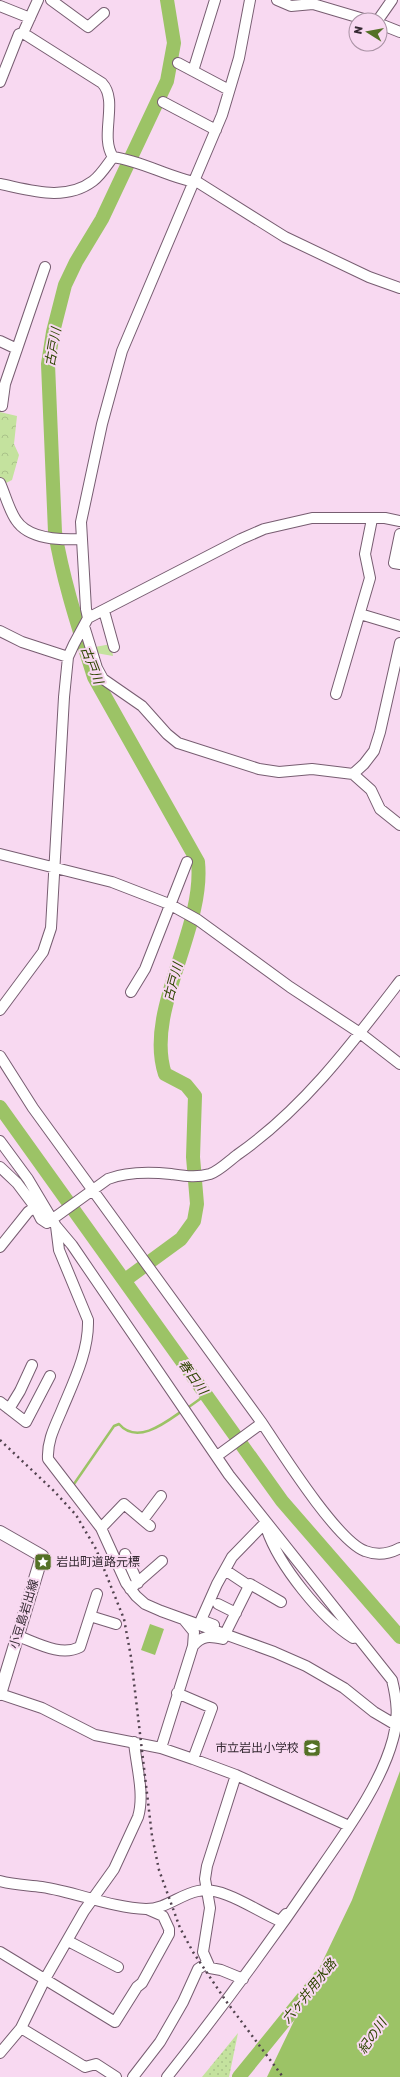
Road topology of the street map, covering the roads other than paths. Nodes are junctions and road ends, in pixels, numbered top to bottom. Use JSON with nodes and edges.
{"nodes":[{"id":1,"x":38,"y":0,"type":"edge"},
{"id":2,"x":51,"y":0,"type":"edge"},
{"id":3,"x":215,"y":0,"type":"edge"},
{"id":4,"x":250,"y":0,"type":"edge"},
{"id":5,"x":277,"y":0,"type":"edge"},
{"id":6,"x":392,"y":0,"type":"edge"},
{"id":7,"x":0,"y":6,"type":"edge"},
{"id":8,"x":384,"y":12,"type":"edge"},
{"id":9,"x":104,"y":13,"type":"dead end"},
{"id":10,"x":348,"y":14,"type":"edge"},
{"id":11,"x":30,"y":18,"type":"junction"},
{"id":12,"x":388,"y":27,"type":"edge"},
{"id":13,"x":400,"y":32,"type":"edge"},
{"id":14,"x":23,"y":33,"type":"junction"},
{"id":15,"x":178,"y":63,"type":"dead end"},
{"id":16,"x":193,"y":71,"type":"junction"},
{"id":17,"x":0,"y":82,"type":"edge"},
{"id":18,"x":229,"y":90,"type":"junction"},
{"id":19,"x":163,"y":102,"type":"dead end"},
{"id":20,"x":216,"y":130,"type":"junction"},
{"id":21,"x":113,"y":157,"type":"junction"},
{"id":22,"x":194,"y":182,"type":"junction"},
{"id":23,"x":0,"y":184,"type":"edge"},
{"id":24,"x":45,"y":267,"type":"dead end"},
{"id":25,"x":400,"y":288,"type":"edge"},
{"id":26,"x":0,"y":340,"type":"edge"},
{"id":27,"x":17,"y":349,"type":"junction"},
{"id":28,"x":3,"y":383,"type":"edge"},
{"id":29,"x":2,"y":406,"type":"dead end"},
{"id":30,"x":0,"y":483,"type":"edge"},
{"id":31,"x":372,"y":519,"type":"junction"},
{"id":32,"x":400,"y":520,"type":"edge"},
{"id":33,"x":400,"y":534,"type":"edge"},
{"id":34,"x":81,"y":539,"type":"junction"},
{"id":35,"x":400,"y":564,"type":"edge"},
{"id":36,"x":104,"y":611,"type":"junction"},
{"id":37,"x":360,"y":614,"type":"junction"},
{"id":38,"x":86,"y":622,"type":"junction"},
{"id":39,"x":400,"y":626,"type":"edge"},
{"id":40,"x":0,"y":631,"type":"edge"},
{"id":41,"x":400,"y":643,"type":"edge"},
{"id":42,"x":114,"y":647,"type":"dead end"},
{"id":43,"x":68,"y":657,"type":"junction"},
{"id":44,"x":336,"y":694,"type":"dead end"},
{"id":45,"x":353,"y":774,"type":"junction"},
{"id":46,"x":400,"y":824,"type":"edge"},
{"id":47,"x":0,"y":854,"type":"edge"},
{"id":48,"x":186,"y":862,"type":"dead end"},
{"id":49,"x":54,"y":868,"type":"junction"},
{"id":50,"x":169,"y":904,"type":"junction"},
{"id":51,"x":400,"y":981,"type":"edge"},
{"id":52,"x":131,"y":992,"type":"dead end"},
{"id":53,"x":0,"y":1010,"type":"edge"},
{"id":54,"x":360,"y":1033,"type":"junction"},
{"id":55,"x":0,"y":1056,"type":"edge"},
{"id":56,"x":400,"y":1064,"type":"edge"},
{"id":57,"x":0,"y":1141,"type":"edge"},
{"id":58,"x":0,"y":1167,"type":"edge"},
{"id":59,"x":90,"y":1191,"type":"junction"},
{"id":60,"x":35,"y":1207,"type":"junction"},
{"id":61,"x":55,"y":1220,"type":"junction"},
{"id":62,"x":0,"y":1247,"type":"edge"},
{"id":63,"x":32,"y":1365,"type":"dead end"},
{"id":64,"x":50,"y":1376,"type":"dead end"},
{"id":65,"x":0,"y":1402,"type":"edge"},
{"id":66,"x":9,"y":1409,"type":"junction"},
{"id":67,"x":262,"y":1423,"type":"junction"},
{"id":68,"x":217,"y":1456,"type":"junction"},
{"id":69,"x":161,"y":1496,"type":"dead end"},
{"id":70,"x":265,"y":1522,"type":"junction"},
{"id":71,"x":101,"y":1528,"type":"junction"},
{"id":72,"x":0,"y":1532,"type":"edge"},
{"id":73,"x":400,"y":1548,"type":"edge"},
{"id":74,"x":125,"y":1554,"type":"dead end"},
{"id":75,"x":162,"y":1561,"type":"dead end"},
{"id":76,"x":228,"y":1572,"type":"dead end"},
{"id":77,"x":134,"y":1586,"type":"junction"},
{"id":78,"x":249,"y":1586,"type":"junction"},
{"id":79,"x":96,"y":1594,"type":"dead end"},
{"id":80,"x":281,"y":1602,"type":"dead end"},
{"id":81,"x":218,"y":1604,"type":"dead end"},
{"id":82,"x":236,"y":1613,"type":"junction"},
{"id":83,"x":90,"y":1616,"type":"junction"},
{"id":84,"x":185,"y":1621,"type":"junction"},
{"id":85,"x":116,"y":1624,"type":"dead end"},
{"id":86,"x":227,"y":1633,"type":"junction"},
{"id":87,"x":18,"y":1636,"type":"junction"},
{"id":88,"x":193,"y":1646,"type":"junction"},
{"id":89,"x":1,"y":1690,"type":"edge"},
{"id":90,"x":177,"y":1694,"type":"junction"},
{"id":91,"x":396,"y":1725,"type":"junction"},
{"id":92,"x":134,"y":1742,"type":"junction"},
{"id":93,"x":161,"y":1748,"type":"junction"},
{"id":94,"x":193,"y":1759,"type":"junction"},
{"id":95,"x":236,"y":1775,"type":"junction"},
{"id":96,"x":349,"y":1826,"type":"junction"},
{"id":97,"x":0,"y":1881,"type":"edge"},
{"id":98,"x":208,"y":1892,"type":"junction"},
{"id":99,"x":92,"y":1899,"type":"junction"},
{"id":100,"x":147,"y":1909,"type":"junction"},
{"id":101,"x":291,"y":1911,"type":"junction"},
{"id":102,"x":68,"y":1941,"type":"junction"},
{"id":103,"x":0,"y":1952,"type":"edge"},
{"id":104,"x":207,"y":1963,"type":"junction"},
{"id":105,"x":118,"y":1967,"type":"dead end"},
{"id":106,"x":45,"y":1979,"type":"junction"},
{"id":107,"x":243,"y":1979,"type":"junction"},
{"id":108,"x":21,"y":2028,"type":"junction"},
{"id":109,"x":0,"y":2053,"type":"edge"},
{"id":110,"x":116,"y":2077,"type":"edge"},
{"id":111,"x":133,"y":2077,"type":"edge"},
{"id":112,"x":167,"y":2077,"type":"edge"}],
"edges":[{"from":1,"to":11,"type":"street"},
{"from":2,"to":9,"type":"street"},
{"from":3,"to":16,"type":"street"},
{"from":4,"to":18,"type":"street"},
{"from":5,"to":10,"type":"street"},
{"from":6,"to":8,"type":"street"},
{"from":7,"to":11,"type":"street"},
{"from":11,"to":14,"type":"street"},
{"from":12,"to":13,"type":"street"},
{"from":14,"to":17,"type":"street"},
{"from":14,"to":21,"type":"street"},
{"from":15,"to":16,"type":"street"},
{"from":16,"to":18,"type":"street"},
{"from":18,"to":20,"type":"street"},
{"from":19,"to":20,"type":"street"},
{"from":20,"to":22,"type":"street"},
{"from":21,"to":22,"type":"street"},
{"from":21,"to":23,"type":"street"},
{"from":22,"to":25,"type":"street"},
{"from":22,"to":34,"type":"street"},
{"from":24,"to":27,"type":"street"},
{"from":26,"to":27,"type":"street"},
{"from":27,"to":28,"type":"street"},
{"from":28,"to":29,"type":"street"},
{"from":30,"to":34,"type":"street"},
{"from":31,"to":32,"type":"street"},
{"from":31,"to":36,"type":"street"},
{"from":31,"to":37,"type":"street"},
{"from":33,"to":35,"type":"street"},
{"from":34,"to":38,"type":"street"},
{"from":36,"to":38,"type":"street"},
{"from":36,"to":42,"type":"street"},
{"from":37,"to":39,"type":"street"},
{"from":37,"to":44,"type":"street"},
{"from":38,"to":43,"type":"street"},
{"from":38,"to":45,"type":"street"},
{"from":40,"to":43,"type":"street"},
{"from":41,"to":45,"type":"street"},
{"from":43,"to":49,"type":"street"},
{"from":45,"to":46,"type":"street"},
{"from":47,"to":49,"type":"street"},
{"from":48,"to":50,"type":"street"},
{"from":49,"to":50,"type":"street"},
{"from":49,"to":53,"type":"street"},
{"from":50,"to":52,"type":"street"},
{"from":50,"to":54,"type":"street"},
{"from":51,"to":54,"type":"street"},
{"from":54,"to":56,"type":"street"},
{"from":54,"to":59,"type":"street"},
{"from":55,"to":59,"type":"street"},
{"from":57,"to":61,"type":"street"},
{"from":58,"to":60,"type":"street"},
{"from":59,"to":61,"type":"street"},
{"from":59,"to":67,"type":"street"},
{"from":60,"to":61,"type":"street"},
{"from":60,"to":62,"type":"street"},
{"from":61,"to":68,"type":"street"},
{"from":61,"to":71,"type":"street"},
{"from":63,"to":66,"type":"street"},
{"from":64,"to":66,"type":"street"},
{"from":65,"to":66,"type":"street"},
{"from":67,"to":68,"type":"street"},
{"from":67,"to":73,"type":"street"},
{"from":68,"to":70,"type":"street"},
{"from":69,"to":71,"type":"street"},
{"from":70,"to":86,"type":"street"},
{"from":70,"to":91,"type":"street"},
{"from":71,"to":77,"type":"street"},
{"from":72,"to":87,"type":"main road","name":"小豆島岩出線"},
{"from":74,"to":77,"type":"street"},
{"from":75,"to":77,"type":"street"},
{"from":76,"to":78,"type":"street"},
{"from":77,"to":84,"type":"street"},
{"from":78,"to":80,"type":"street"},
{"from":78,"to":82,"type":"street"},
{"from":79,"to":83,"type":"street"},
{"from":81,"to":82,"type":"street"},
{"from":82,"to":86,"type":"street"},
{"from":83,"to":85,"type":"street"},
{"from":83,"to":87,"type":"street"},
{"from":84,"to":86,"type":"street"},
{"from":84,"to":88,"type":"street"},
{"from":86,"to":88,"type":"street"},
{"from":86,"to":91,"type":"street"},
{"from":87,"to":89,"type":"main road","name":"小豆島岩出線"},
{"from":88,"to":90,"type":"street"},
{"from":89,"to":92,"type":"street"},
{"from":90,"to":93,"type":"street"},
{"from":90,"to":94,"type":"street"},
{"from":91,"to":96,"type":"street"},
{"from":92,"to":93,"type":"street"},
{"from":92,"to":99,"type":"street"},
{"from":93,"to":94,"type":"street"},
{"from":94,"to":95,"type":"street"},
{"from":95,"to":96,"type":"street"},
{"from":95,"to":98,"type":"street"},
{"from":96,"to":101,"type":"street"},
{"from":97,"to":99,"type":"street"},
{"from":98,"to":100,"type":"street"},
{"from":98,"to":101,"type":"street"},
{"from":98,"to":104,"type":"street"},
{"from":99,"to":100,"type":"street"},
{"from":99,"to":102,"type":"street"},
{"from":100,"to":106,"type":"street"},
{"from":101,"to":107,"type":"street"},
{"from":102,"to":105,"type":"street"},
{"from":102,"to":106,"type":"street"},
{"from":103,"to":106,"type":"street"},
{"from":104,"to":107,"type":"street"},
{"from":104,"to":111,"type":"street"},
{"from":106,"to":108,"type":"street"},
{"from":107,"to":112,"type":"street"},
{"from":108,"to":109,"type":"street"},
{"from":108,"to":110,"type":"street"}]}
